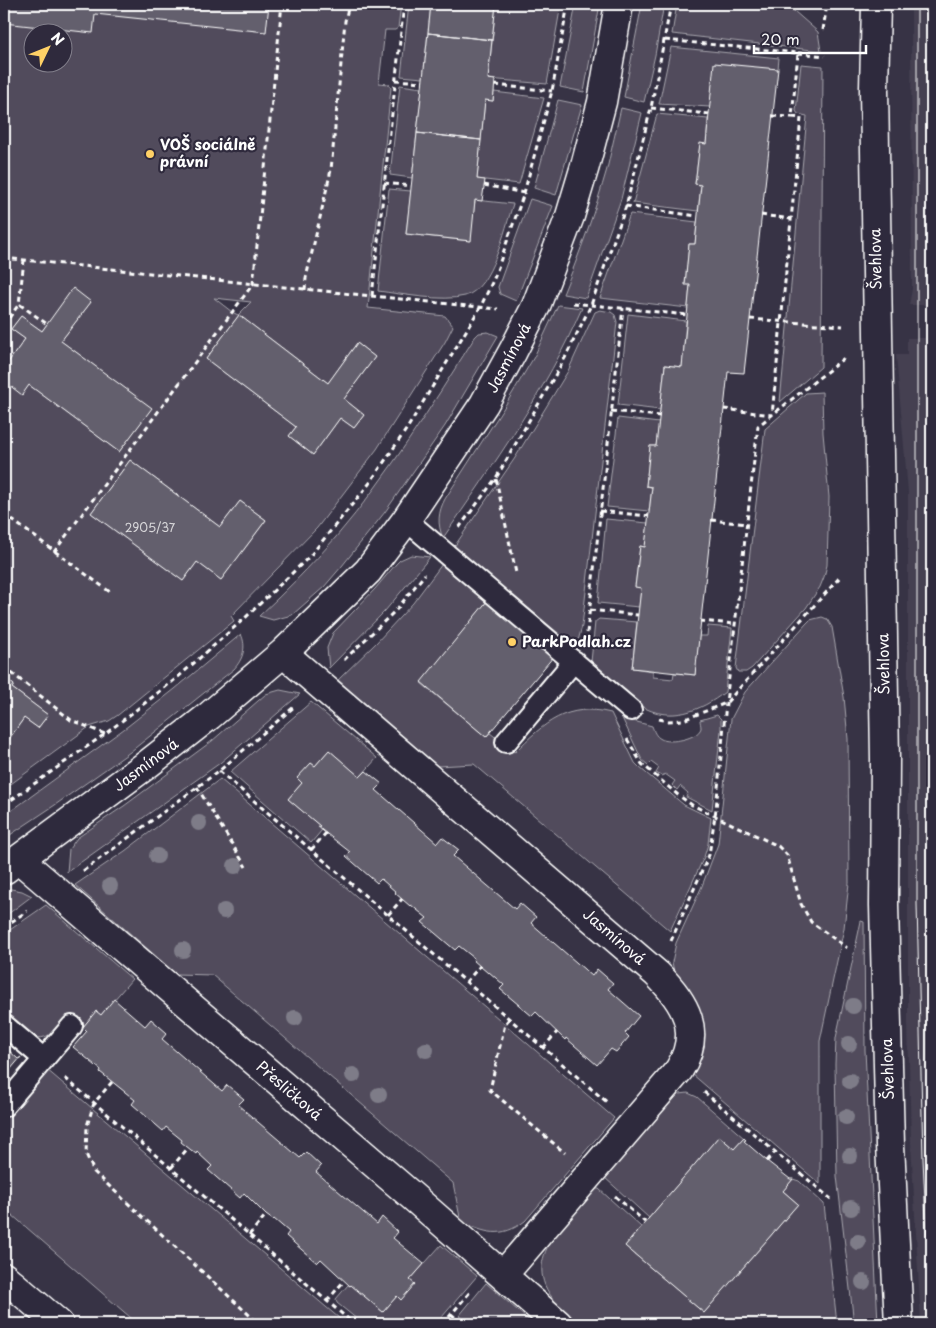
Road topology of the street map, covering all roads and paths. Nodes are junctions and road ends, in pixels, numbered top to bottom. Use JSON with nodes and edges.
{"nodes":[{"id":1,"x":282,"y":4,"type":"edge"},
{"id":2,"x":348,"y":4,"type":"edge"},
{"id":3,"x":404,"y":4,"type":"edge"},
{"id":4,"x":568,"y":4,"type":"edge"},
{"id":5,"x":619,"y":4,"type":"edge"},
{"id":6,"x":827,"y":4,"type":"edge"},
{"id":7,"x":876,"y":4,"type":"edge"},
{"id":8,"x":823,"y":30,"type":"dead end"},
{"id":9,"x":665,"y":40,"type":"dead end"},
{"id":10,"x":798,"y":53,"type":"junction"},
{"id":11,"x":825,"y":56,"type":"dead end"},
{"id":12,"x":395,"y":80,"type":"junction"},
{"id":13,"x":423,"y":82,"type":"dead end"},
{"id":14,"x":495,"y":85,"type":"dead end"},
{"id":15,"x":552,"y":91,"type":"junction"},
{"id":16,"x":651,"y":108,"type":"dead end"},
{"id":17,"x":709,"y":114,"type":"dead end"},
{"id":18,"x":772,"y":116,"type":"dead end"},
{"id":19,"x":792,"y":117,"type":"junction"},
{"id":20,"x":384,"y":183,"type":"junction"},
{"id":21,"x":484,"y":185,"type":"dead end"},
{"id":22,"x":411,"y":186,"type":"dead end"},
{"id":23,"x":524,"y":192,"type":"junction"},
{"id":24,"x":626,"y":206,"type":"dead end"},
{"id":25,"x":698,"y":216,"type":"dead end"},
{"id":26,"x":761,"y":216,"type":"dead end"},
{"id":27,"x":792,"y":219,"type":"junction"},
{"id":28,"x":4,"y":258,"type":"edge"},
{"id":29,"x":24,"y":260,"type":"junction"},
{"id":30,"x":253,"y":284,"type":"junction"},
{"id":31,"x":305,"y":290,"type":"junction"},
{"id":32,"x":372,"y":297,"type":"junction"},
{"id":33,"x":567,"y":302,"type":"dead end"},
{"id":34,"x":20,"y":304,"type":"junction"},
{"id":35,"x":481,"y":306,"type":"junction"},
{"id":36,"x":622,"y":308,"type":"junction"},
{"id":37,"x":504,"y":310,"type":"dead end"},
{"id":38,"x":687,"y":316,"type":"dead end"},
{"id":39,"x":750,"y":319,"type":"dead end"},
{"id":40,"x":782,"y":321,"type":"junction"},
{"id":41,"x":47,"y":324,"type":"dead end"},
{"id":42,"x":4,"y":325,"type":"edge"},
{"id":43,"x":843,"y":326,"type":"dead end"},
{"id":44,"x":844,"y":358,"type":"dead end"},
{"id":45,"x":724,"y":409,"type":"dead end"},
{"id":46,"x":612,"y":410,"type":"junction"},
{"id":47,"x":772,"y":415,"type":"junction"},
{"id":48,"x":660,"y":416,"type":"dead end"},
{"id":49,"x":496,"y":478,"type":"dead end"},
{"id":50,"x":600,"y":511,"type":"junction"},
{"id":51,"x":4,"y":514,"type":"edge"},
{"id":52,"x":648,"y":516,"type":"dead end"},
{"id":53,"x":406,"y":520,"type":"junction"},
{"id":54,"x":711,"y":520,"type":"dead end"},
{"id":55,"x":747,"y":524,"type":"junction"},
{"id":56,"x":54,"y":552,"type":"junction"},
{"id":57,"x":431,"y":567,"type":"dead end"},
{"id":58,"x":841,"y":576,"type":"dead end"},
{"id":59,"x":110,"y":592,"type":"dead end"},
{"id":60,"x":590,"y":610,"type":"junction"},
{"id":61,"x":638,"y":615,"type":"dead end"},
{"id":62,"x":526,"y":620,"type":"junction"},
{"id":63,"x":589,"y":620,"type":"dead end"},
{"id":64,"x":700,"y":621,"type":"dead end"},
{"id":65,"x":735,"y":624,"type":"junction"},
{"id":66,"x":283,"y":653,"type":"junction"},
{"id":67,"x":574,"y":661,"type":"junction"},
{"id":68,"x":338,"y":666,"type":"dead end"},
{"id":69,"x":4,"y":667,"type":"edge"},
{"id":70,"x":298,"y":703,"type":"dead end"},
{"id":71,"x":726,"y":703,"type":"junction"},
{"id":72,"x":631,"y":710,"type":"junction"},
{"id":73,"x":105,"y":734,"type":"junction"},
{"id":74,"x":506,"y":742,"type":"dead end"},
{"id":75,"x":219,"y":771,"type":"junction"},
{"id":76,"x":197,"y":787,"type":"junction"},
{"id":77,"x":4,"y":805,"type":"edge"},
{"id":78,"x":715,"y":815,"type":"junction"},
{"id":79,"x":326,"y":833,"type":"dead end"},
{"id":80,"x":311,"y":850,"type":"junction"},
{"id":81,"x":12,"y":865,"type":"edge"},
{"id":82,"x":246,"y":867,"type":"dead end"},
{"id":83,"x":78,"y":874,"type":"dead end"},
{"id":84,"x":402,"y":899,"type":"dead end"},
{"id":85,"x":32,"y":907,"type":"dead end"},
{"id":86,"x":388,"y":916,"type":"junction"},
{"id":87,"x":4,"y":927,"type":"edge"},
{"id":88,"x":847,"y":948,"type":"dead end"},
{"id":89,"x":480,"y":966,"type":"dead end"},
{"id":90,"x":657,"y":974,"type":"junction"},
{"id":91,"x":466,"y":982,"type":"junction"},
{"id":92,"x":509,"y":1019,"type":"junction"},
{"id":93,"x":4,"y":1025,"type":"edge"},
{"id":94,"x":72,"y":1026,"type":"dead end"},
{"id":95,"x":557,"y":1032,"type":"dead end"},
{"id":96,"x":543,"y":1048,"type":"junction"},
{"id":97,"x":44,"y":1059,"type":"junction"},
{"id":98,"x":679,"y":1070,"type":"junction"},
{"id":99,"x":112,"y":1082,"type":"dead end"},
{"id":100,"x":589,"y":1087,"type":"dead end"},
{"id":101,"x":94,"y":1103,"type":"junction"},
{"id":102,"x":4,"y":1106,"type":"edge"},
{"id":103,"x":188,"y":1148,"type":"dead end"},
{"id":104,"x":775,"y":1152,"type":"junction"},
{"id":105,"x":767,"y":1161,"type":"dead end"},
{"id":106,"x":171,"y":1168,"type":"junction"},
{"id":107,"x":590,"y":1174,"type":"junction"},
{"id":108,"x":831,"y":1199,"type":"dead end"},
{"id":109,"x":266,"y":1215,"type":"dead end"},
{"id":110,"x":645,"y":1222,"type":"dead end"},
{"id":111,"x":249,"y":1235,"type":"junction"},
{"id":112,"x":498,"y":1270,"type":"junction"},
{"id":113,"x":4,"y":1277,"type":"edge"},
{"id":114,"x":344,"y":1281,"type":"dead end"},
{"id":115,"x":327,"y":1301,"type":"junction"},
{"id":116,"x":452,"y":1314,"type":"junction"},
{"id":117,"x":59,"y":1324,"type":"edge"},
{"id":118,"x":259,"y":1324,"type":"edge"},
{"id":119,"x":354,"y":1324,"type":"edge"},
{"id":120,"x":443,"y":1324,"type":"edge"},
{"id":121,"x":463,"y":1324,"type":"edge"},
{"id":122,"x":558,"y":1324,"type":"edge"},
{"id":123,"x":899,"y":1324,"type":"edge"}],
"edges":[{"from":1,"to":30,"type":"path"},
{"from":2,"to":31,"type":"path"},
{"from":3,"to":12,"type":"path"},
{"from":4,"to":15,"type":"path"},
{"from":5,"to":53,"type":"street","name":"Jasmínová"},
{"from":6,"to":8,"type":"path"},
{"from":7,"to":123,"type":"street","name":"Švehlova"},
{"from":9,"to":10,"type":"path"},
{"from":10,"to":11,"type":"path"},
{"from":10,"to":19,"type":"path"},
{"from":12,"to":13,"type":"path"},
{"from":12,"to":20,"type":"path"},
{"from":14,"to":15,"type":"path"},
{"from":15,"to":23,"type":"path"},
{"from":16,"to":17,"type":"path"},
{"from":18,"to":19,"type":"path"},
{"from":19,"to":27,"type":"path"},
{"from":20,"to":22,"type":"path"},
{"from":20,"to":32,"type":"path"},
{"from":21,"to":23,"type":"path"},
{"from":23,"to":35,"type":"path"},
{"from":24,"to":25,"type":"path"},
{"from":26,"to":27,"type":"path"},
{"from":27,"to":40,"type":"path"},
{"from":28,"to":29,"type":"path"},
{"from":29,"to":30,"type":"path"},
{"from":29,"to":34,"type":"path"},
{"from":30,"to":31,"type":"path"},
{"from":30,"to":56,"type":"path"},
{"from":31,"to":32,"type":"path"},
{"from":32,"to":35,"type":"path"},
{"from":33,"to":36,"type":"path"},
{"from":34,"to":41,"type":"path"},
{"from":34,"to":42,"type":"path"},
{"from":35,"to":37,"type":"path"},
{"from":35,"to":73,"type":"path"},
{"from":36,"to":38,"type":"path"},
{"from":36,"to":46,"type":"path"},
{"from":39,"to":40,"type":"path"},
{"from":40,"to":43,"type":"path"},
{"from":40,"to":47,"type":"path"},
{"from":44,"to":47,"type":"path"},
{"from":45,"to":47,"type":"path"},
{"from":46,"to":48,"type":"path"},
{"from":46,"to":50,"type":"path"},
{"from":47,"to":55,"type":"path"},
{"from":49,"to":62,"type":"path"},
{"from":50,"to":52,"type":"path"},
{"from":50,"to":60,"type":"path"},
{"from":51,"to":56,"type":"path"},
{"from":53,"to":62,"type":"lane"},
{"from":53,"to":66,"type":"street","name":"Jasmínová"},
{"from":54,"to":55,"type":"path"},
{"from":55,"to":65,"type":"path"},
{"from":56,"to":59,"type":"path"},
{"from":57,"to":68,"type":"path"},
{"from":58,"to":71,"type":"path"},
{"from":60,"to":61,"type":"path"},
{"from":60,"to":63,"type":"path"},
{"from":62,"to":67,"type":"lane"},
{"from":64,"to":65,"type":"path"},
{"from":65,"to":71,"type":"path"},
{"from":66,"to":81,"type":"street","name":"Jasmínová"},
{"from":66,"to":90,"type":"street","name":"Jasmínová"},
{"from":67,"to":72,"type":"lane"},
{"from":67,"to":74,"type":"lane"},
{"from":69,"to":73,"type":"path"},
{"from":70,"to":75,"type":"path"},
{"from":71,"to":72,"type":"path"},
{"from":71,"to":78,"type":"path"},
{"from":72,"to":78,"type":"path"},
{"from":73,"to":77,"type":"path"},
{"from":75,"to":76,"type":"path"},
{"from":75,"to":80,"type":"path"},
{"from":76,"to":82,"type":"path"},
{"from":76,"to":83,"type":"path"},
{"from":78,"to":88,"type":"path"},
{"from":78,"to":90,"type":"path"},
{"from":79,"to":80,"type":"path"},
{"from":80,"to":86,"type":"path"},
{"from":81,"to":112,"type":"street","name":"Přesličková"},
{"from":84,"to":86,"type":"path"},
{"from":85,"to":87,"type":"path"},
{"from":86,"to":91,"type":"path"},
{"from":89,"to":91,"type":"path"},
{"from":90,"to":98,"type":"street","name":"Jasmínová"},
{"from":91,"to":92,"type":"path"},
{"from":92,"to":96,"type":"path"},
{"from":92,"to":107,"type":"path"},
{"from":93,"to":97,"type":"lane"},
{"from":94,"to":97,"type":"lane"},
{"from":95,"to":96,"type":"path"},
{"from":96,"to":100,"type":"path"},
{"from":97,"to":101,"type":"path"},
{"from":97,"to":102,"type":"lane"},
{"from":98,"to":104,"type":"path"},
{"from":98,"to":107,"type":"street","name":"Jasmínová"},
{"from":99,"to":101,"type":"path"},
{"from":101,"to":106,"type":"path"},
{"from":101,"to":118,"type":"path"},
{"from":103,"to":106,"type":"path"},
{"from":104,"to":105,"type":"path"},
{"from":104,"to":108,"type":"path"},
{"from":106,"to":111,"type":"path"},
{"from":107,"to":110,"type":"path"},
{"from":107,"to":112,"type":"street","name":"Jasmínová"},
{"from":109,"to":111,"type":"path"},
{"from":111,"to":115,"type":"path"},
{"from":112,"to":116,"type":"path"},
{"from":112,"to":122,"type":"street","name":"Přesličková"},
{"from":113,"to":117,"type":"street"},
{"from":114,"to":115,"type":"path"},
{"from":115,"to":119,"type":"path"},
{"from":116,"to":120,"type":"path"},
{"from":116,"to":121,"type":"path"}]}
